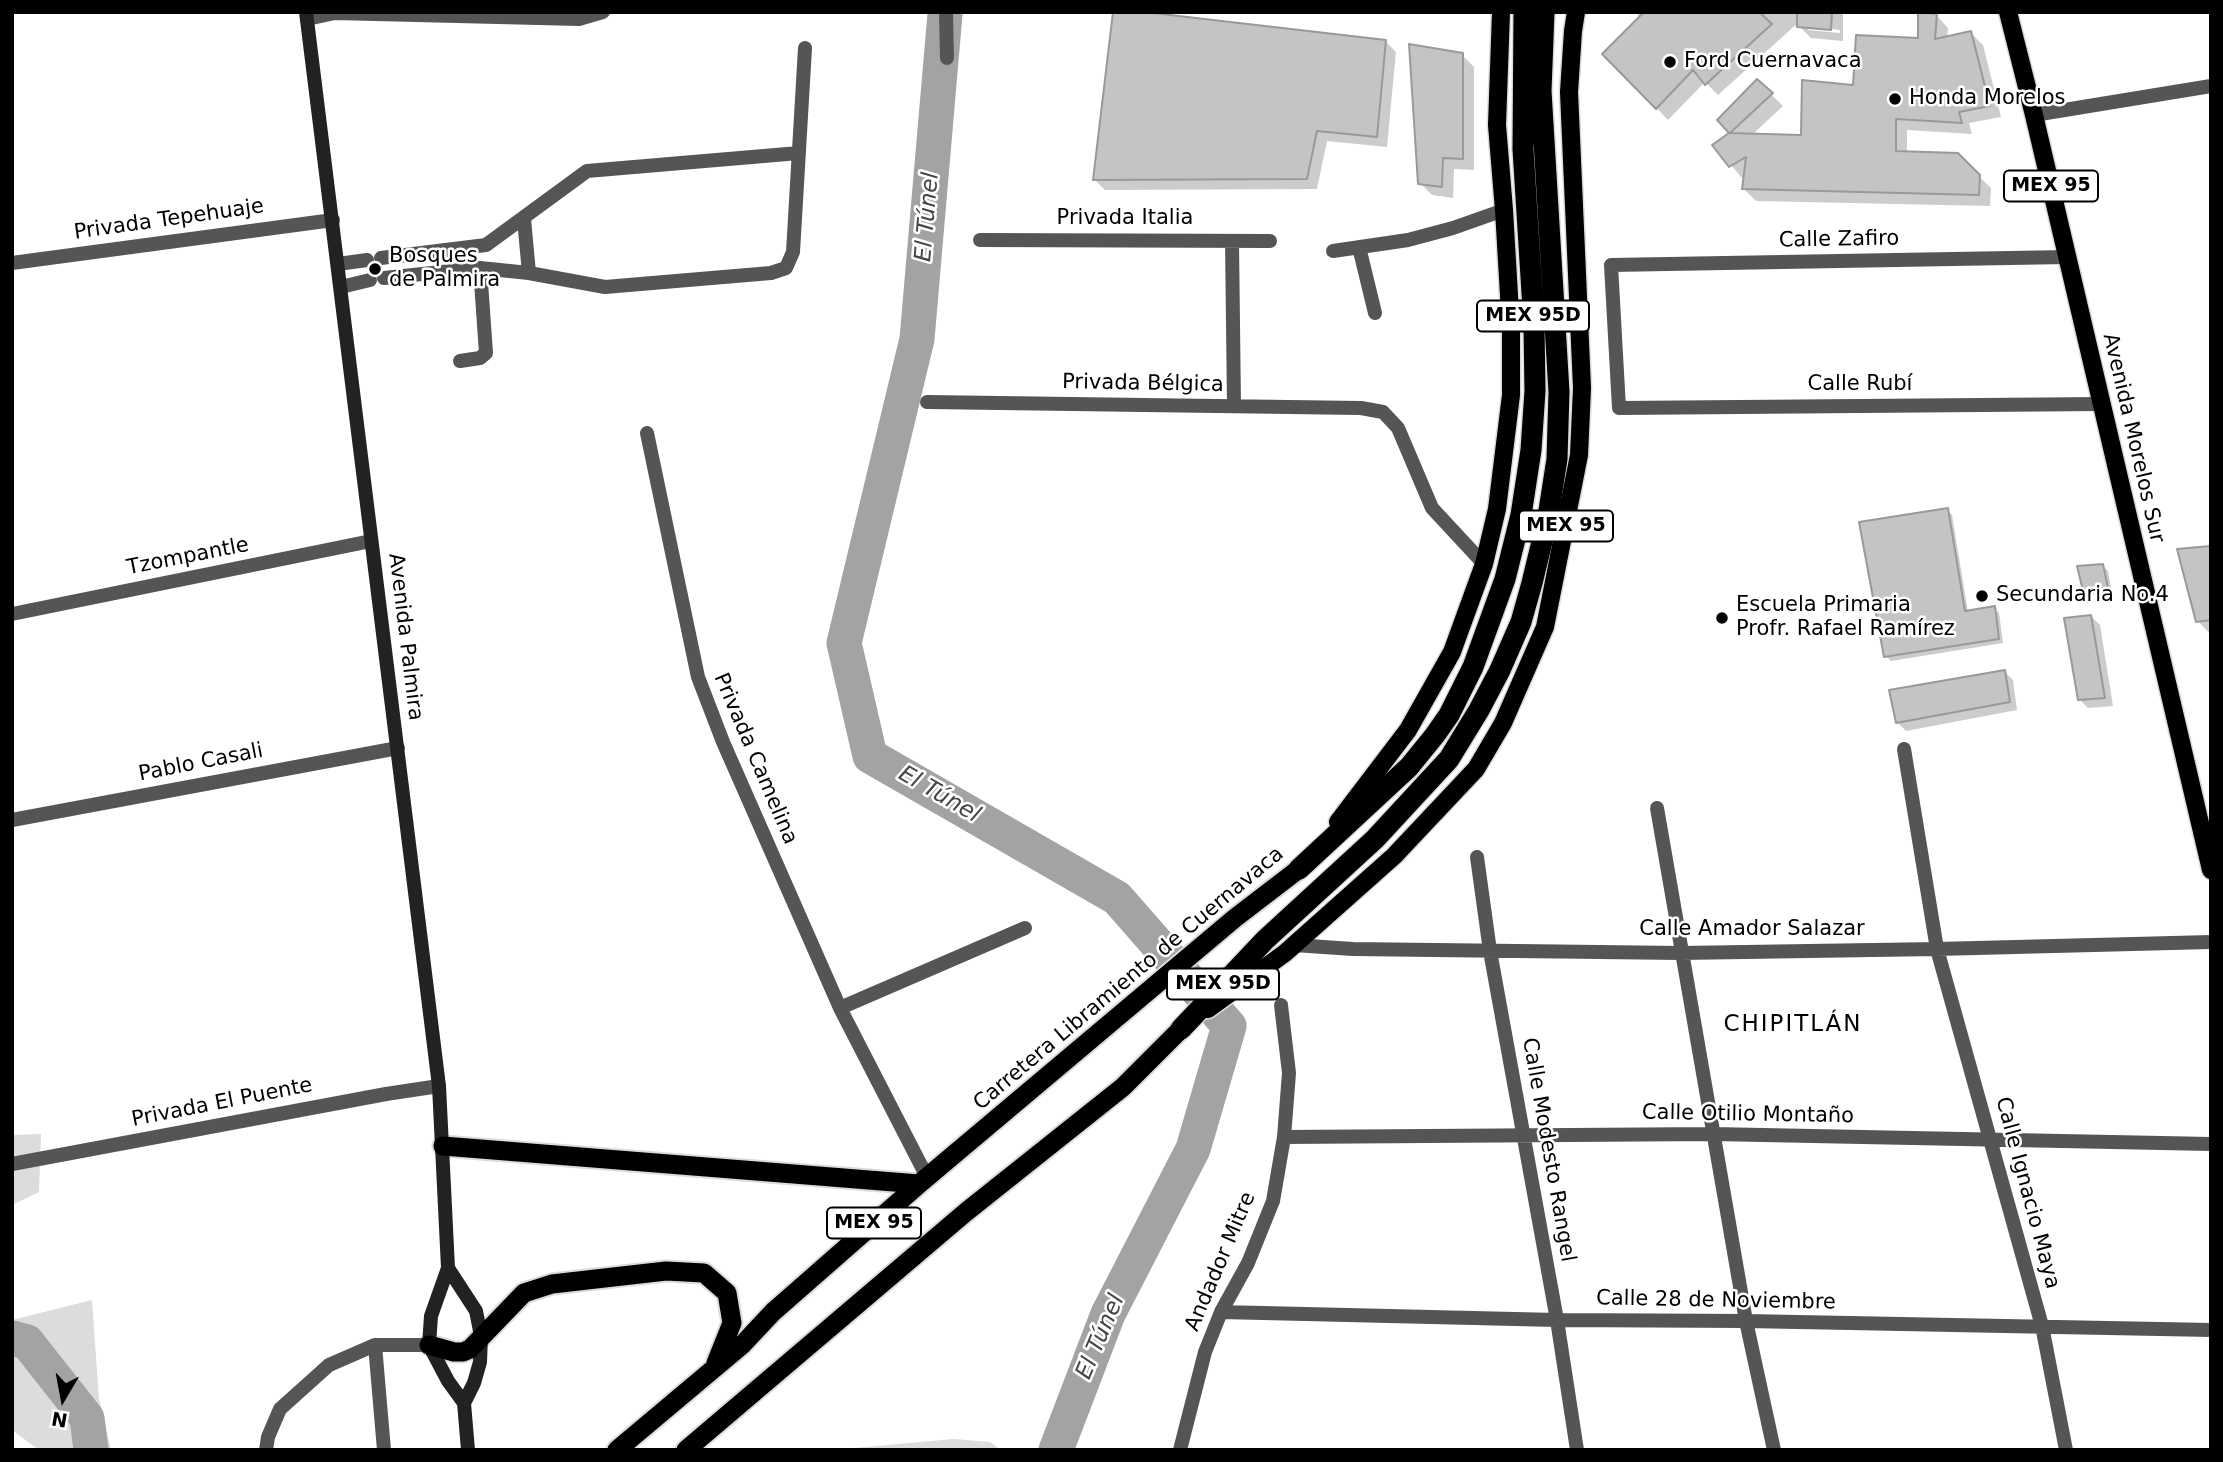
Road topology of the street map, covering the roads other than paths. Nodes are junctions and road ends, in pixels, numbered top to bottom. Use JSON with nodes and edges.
{"nodes":[{"id":1,"x":603,"y":12,"type":"edge"},
{"id":2,"x":946,"y":12,"type":"edge"},
{"id":3,"x":1501,"y":12,"type":"edge"},
{"id":4,"x":1524,"y":12,"type":"edge"},
{"id":5,"x":1544,"y":12,"type":"edge"},
{"id":6,"x":1577,"y":12,"type":"edge"},
{"id":7,"x":2009,"y":14,"type":"edge"},
{"id":8,"x":307,"y":16,"type":"edge"},
{"id":9,"x":805,"y":48,"type":"dead end"},
{"id":10,"x":1533,"y":54,"type":"junction"},
{"id":11,"x":947,"y":58,"type":"dead end"},
{"id":12,"x":2211,"y":86,"type":"edge"},
{"id":13,"x":2034,"y":114,"type":"junction"},
{"id":14,"x":799,"y":153,"type":"junction"},
{"id":15,"x":1504,"y":210,"type":"junction"},
{"id":16,"x":524,"y":219,"type":"junction"},
{"id":17,"x":332,"y":220,"type":"junction"},
{"id":18,"x":980,"y":240,"type":"dead end"},
{"id":19,"x":1233,"y":241,"type":"junction"},
{"id":20,"x":1270,"y":241,"type":"dead end"},
{"id":21,"x":1359,"y":247,"type":"junction"},
{"id":22,"x":1333,"y":251,"type":"dead end"},
{"id":23,"x":2067,"y":257,"type":"junction"},
{"id":24,"x":12,"y":263,"type":"edge"},
{"id":25,"x":338,"y":264,"type":"junction"},
{"id":26,"x":480,"y":268,"type":"junction"},
{"id":27,"x":529,"y":273,"type":"junction"},
{"id":28,"x":341,"y":287,"type":"junction"},
{"id":29,"x":1375,"y":313,"type":"dead end"},
{"id":30,"x":460,"y":361,"type":"dead end"},
{"id":31,"x":927,"y":402,"type":"dead end"},
{"id":32,"x":2101,"y":404,"type":"junction"},
{"id":33,"x":1234,"y":406,"type":"junction"},
{"id":34,"x":1619,"y":408,"type":"joint"},
{"id":35,"x":647,"y":433,"type":"dead end"},
{"id":36,"x":372,"y":541,"type":"junction"},
{"id":37,"x":1484,"y":564,"type":"junction"},
{"id":38,"x":12,"y":614,"type":"edge"},
{"id":39,"x":398,"y":748,"type":"junction"},
{"id":40,"x":1904,"y":749,"type":"dead end"},
{"id":41,"x":1657,"y":808,"type":"dead end"},
{"id":42,"x":12,"y":820,"type":"edge"},
{"id":43,"x":1477,"y":857,"type":"dead end"},
{"id":44,"x":1299,"y":869,"type":"junction"},
{"id":45,"x":2211,"y":870,"type":"edge"},
{"id":46,"x":1025,"y":928,"type":"dead end"},
{"id":47,"x":2211,"y":942,"type":"edge"},
{"id":48,"x":1289,"y":949,"type":"junction"},
{"id":49,"x":1937,"y":949,"type":"junction"},
{"id":50,"x":1490,"y":951,"type":"junction"},
{"id":51,"x":1681,"y":953,"type":"junction"},
{"id":52,"x":1280,"y":1005,"type":"dead end"},
{"id":53,"x":840,"y":1008,"type":"junction"},
{"id":54,"x":1181,"y":1029,"type":"junction"},
{"id":55,"x":439,"y":1087,"type":"junction"},
{"id":56,"x":1523,"y":1134,"type":"junction"},
{"id":57,"x":1713,"y":1134,"type":"junction"},
{"id":58,"x":1284,"y":1138,"type":"junction"},
{"id":59,"x":1992,"y":1140,"type":"junction"},
{"id":60,"x":2211,"y":1144,"type":"edge"},
{"id":61,"x":443,"y":1146,"type":"junction"},
{"id":62,"x":12,"y":1164,"type":"edge"},
{"id":63,"x":923,"y":1181,"type":"junction"},
{"id":64,"x":448,"y":1268,"type":"junction"},
{"id":65,"x":1221,"y":1312,"type":"junction"},
{"id":66,"x":1557,"y":1320,"type":"junction"},
{"id":67,"x":1746,"y":1321,"type":"junction"},
{"id":68,"x":2042,"y":1326,"type":"junction"},
{"id":69,"x":2211,"y":1330,"type":"edge"},
{"id":70,"x":481,"y":1336,"type":"junction"},
{"id":71,"x":374,"y":1345,"type":"junction"},
{"id":72,"x":429,"y":1345,"type":"junction"},
{"id":73,"x":714,"y":1367,"type":"junction"},
{"id":74,"x":464,"y":1403,"type":"junction"},
{"id":75,"x":266,"y":1450,"type":"edge"},
{"id":76,"x":384,"y":1450,"type":"edge"},
{"id":77,"x":468,"y":1450,"type":"edge"},
{"id":78,"x":617,"y":1450,"type":"edge"},
{"id":79,"x":686,"y":1450,"type":"edge"},
{"id":80,"x":1180,"y":1450,"type":"edge"},
{"id":81,"x":1577,"y":1450,"type":"edge"},
{"id":82,"x":1774,"y":1450,"type":"edge"},
{"id":83,"x":2066,"y":1450,"type":"edge"}],
"edges":[{"from":1,"to":8,"type":"street"},
{"from":2,"to":11,"type":"street"},
{"from":3,"to":15,"type":"main road","name":"Carretera Libramiento de Cuernavaca","number":"MEX 95"},
{"from":4,"to":10,"type":"highway","number":"MEX 95D"},
{"from":5,"to":10,"type":"highway","number":"MEX 95D"},
{"from":6,"to":48,"type":"main road","number":"MEX 95"},
{"from":7,"to":13,"type":"main road","name":"Avenida Morelos Sur","number":"MEX 95"},
{"from":8,"to":17,"type":"main road","name":"Avenida Palmira"},
{"from":9,"to":14,"type":"street"},
{"from":10,"to":44,"type":"highway","number":"MEX 95D"},
{"from":10,"to":54,"type":"highway","number":"MEX 95D"},
{"from":12,"to":13,"type":"street"},
{"from":13,"to":23,"type":"main road","name":"Avenida Morelos Sur","number":"MEX 95"},
{"from":14,"to":16,"type":"street"},
{"from":14,"to":27,"type":"street"},
{"from":15,"to":21,"type":"street"},
{"from":15,"to":37,"type":"main road","name":"Carretera Libramiento de Cuernavaca","number":"MEX 95"},
{"from":16,"to":25,"type":"street"},
{"from":16,"to":27,"type":"street"},
{"from":17,"to":24,"type":"street","name":"Privada Tepehuaje"},
{"from":17,"to":25,"type":"main road","name":"Avenida Palmira"},
{"from":18,"to":19,"type":"street","name":"Privada Italia"},
{"from":19,"to":20,"type":"street","name":"Privada Italia"},
{"from":19,"to":33,"type":"street","name":"Privada Bélgica"},
{"from":21,"to":22,"type":"street"},
{"from":21,"to":29,"type":"street"},
{"from":23,"to":32,"type":"main road","name":"Avenida Morelos Sur","number":"MEX 95"},
{"from":23,"to":34,"type":"street","name":"Calle Zafiro"},
{"from":25,"to":28,"type":"main road","name":"Avenida Palmira"},
{"from":26,"to":27,"type":"street"},
{"from":26,"to":28,"type":"street"},
{"from":26,"to":30,"type":"street"},
{"from":28,"to":36,"type":"main road","name":"Avenida Palmira"},
{"from":31,"to":33,"type":"street","name":"Privada Bélgica"},
{"from":32,"to":34,"type":"street","name":"Calle Rubí"},
{"from":32,"to":45,"type":"main road","name":"Avenida Morelos Sur","number":"MEX 95"},
{"from":33,"to":37,"type":"street"},
{"from":35,"to":53,"type":"street","name":"Privada Camelina"},
{"from":36,"to":38,"type":"street","name":"Tzompantle"},
{"from":36,"to":39,"type":"main road","name":"Avenida Palmira"},
{"from":37,"to":44,"type":"main road","name":"Carretera Libramiento de Cuernavaca","number":"MEX 95"},
{"from":39,"to":42,"type":"street","name":"Pablo Casali"},
{"from":39,"to":55,"type":"main road","name":"Avenida Palmira"},
{"from":40,"to":49,"type":"street","name":"Calle Ignacio Maya"},
{"from":41,"to":51,"type":"street"},
{"from":43,"to":50,"type":"street","name":"Calle Modesto Rangel"},
{"from":44,"to":63,"type":"highway","name":"Carretera Libramiento de Cuernavaca","number":"MEX 95"},
{"from":46,"to":53,"type":"street"},
{"from":47,"to":49,"type":"street","name":"Calle Amador Salazar"},
{"from":48,"to":50,"type":"street","name":"Calle Amador Salazar"},
{"from":48,"to":54,"type":"main road","number":"MEX 95"},
{"from":49,"to":51,"type":"street","name":"Calle Amador Salazar"},
{"from":49,"to":59,"type":"street","name":"Calle Ignacio Maya"},
{"from":50,"to":51,"type":"street","name":"Calle Amador Salazar"},
{"from":50,"to":56,"type":"street","name":"Calle Modesto Rangel"},
{"from":51,"to":57,"type":"street"},
{"from":52,"to":58,"type":"street","name":"Andador Mitre"},
{"from":53,"to":63,"type":"street","name":"Privada Camelina"},
{"from":54,"to":79,"type":"highway","number":"MEX 95"},
{"from":55,"to":61,"type":"main road","name":"Avenida Palmira"},
{"from":55,"to":62,"type":"street","name":"Privada El Puente"},
{"from":56,"to":57,"type":"street","name":"Calle Otilio Montaño"},
{"from":56,"to":58,"type":"street","name":"Calle Otilio Montaño"},
{"from":56,"to":66,"type":"street","name":"Calle Modesto Rangel"},
{"from":57,"to":59,"type":"street","name":"Calle Otilio Montaño"},
{"from":57,"to":67,"type":"street"},
{"from":58,"to":65,"type":"street","name":"Andador Mitre"},
{"from":59,"to":60,"type":"street","name":"Calle Otilio Montaño"},
{"from":59,"to":68,"type":"street","name":"Calle Ignacio Maya"},
{"from":61,"to":63,"type":"highway"},
{"from":61,"to":64,"type":"main road","name":"Avenida Palmira"},
{"from":63,"to":73,"type":"highway","name":"Carretera Libramiento de Cuernavaca","number":"MEX 95"},
{"from":64,"to":70,"type":"main road"},
{"from":64,"to":72,"type":"main road","name":"Avenida Palmira"},
{"from":65,"to":66,"type":"street","name":"Calle 28 de Noviembre"},
{"from":65,"to":80,"type":"street","name":"Andador Mitre"},
{"from":66,"to":67,"type":"street","name":"Calle 28 de Noviembre"},
{"from":66,"to":81,"type":"street","name":"Calle Modesto Rangel"},
{"from":67,"to":68,"type":"street","name":"Calle 28 de Noviembre"},
{"from":67,"to":82,"type":"street"},
{"from":68,"to":69,"type":"street","name":"Calle 28 de Noviembre"},
{"from":68,"to":83,"type":"street","name":"Calle Ignacio Maya"},
{"from":70,"to":72,"type":"highway"},
{"from":70,"to":73,"type":"highway"},
{"from":70,"to":74,"type":"main road"},
{"from":71,"to":72,"type":"street"},
{"from":71,"to":75,"type":"street"},
{"from":71,"to":76,"type":"street"},
{"from":72,"to":74,"type":"main road"},
{"from":73,"to":78,"type":"highway","name":"Carretera Libramiento de Cuernavaca","number":"MEX 95"},
{"from":74,"to":77,"type":"main road"}]}
